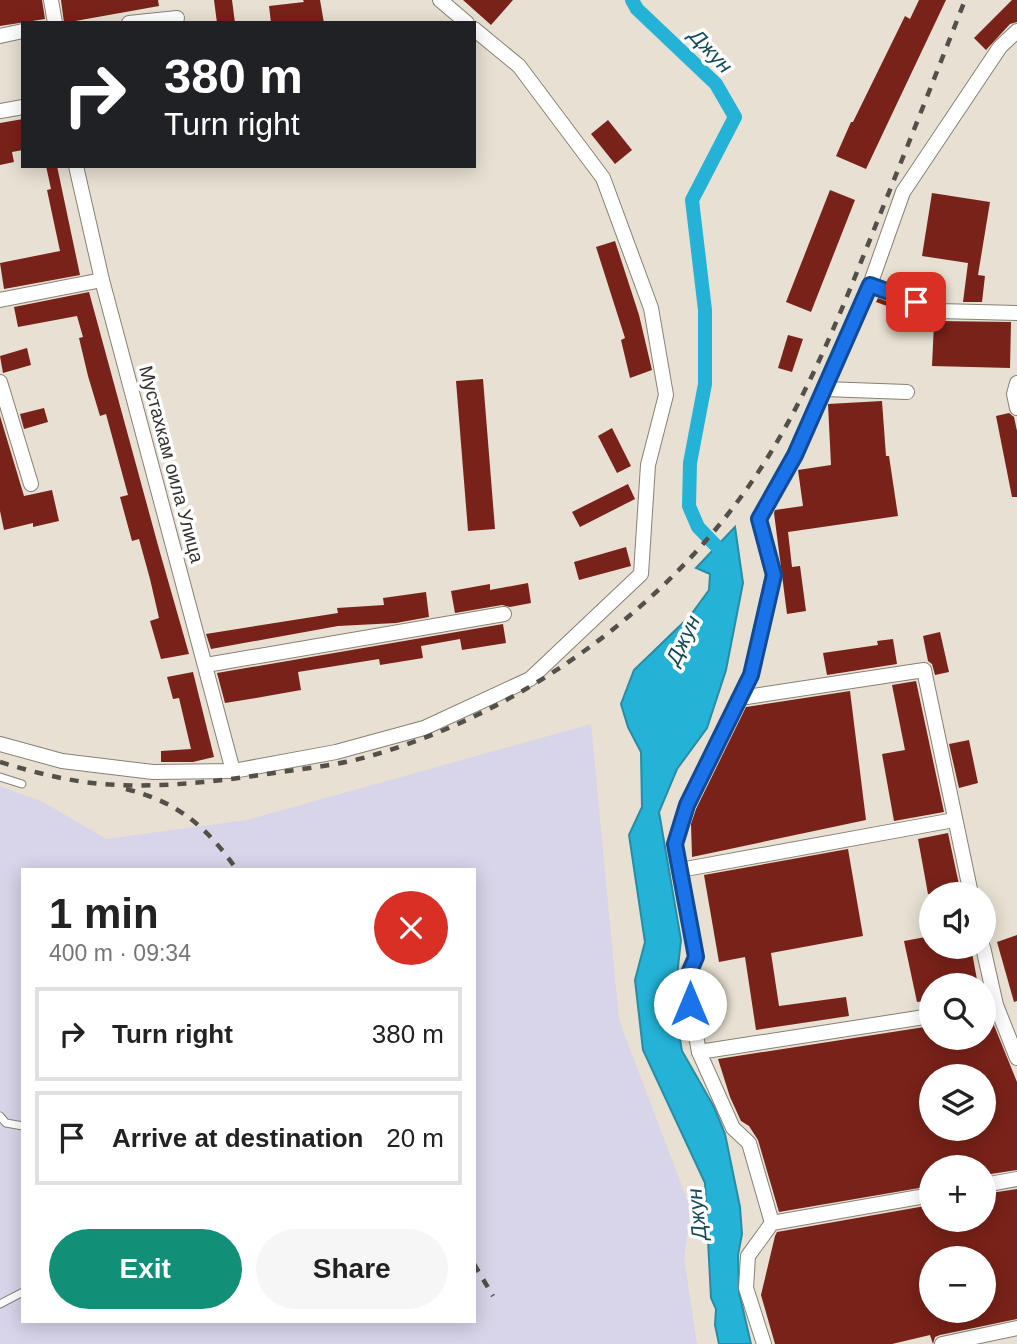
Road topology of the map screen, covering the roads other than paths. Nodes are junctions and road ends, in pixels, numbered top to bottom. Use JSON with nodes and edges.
{"nodes":[{"id":1,"x":51,"y":0,"type":"edge"},
{"id":2,"x":440,"y":0,"type":"edge"},
{"id":3,"x":177,"y":18,"type":"dead end"},
{"id":4,"x":55,"y":21,"type":"edge"},
{"id":5,"x":148,"y":21,"type":"edge"},
{"id":6,"x":465,"y":21,"type":"edge"},
{"id":7,"x":21,"y":31,"type":"edge"},
{"id":8,"x":476,"y":31,"type":"edge"},
{"id":9,"x":1017,"y":31,"type":"edge"},
{"id":10,"x":0,"y":36,"type":"edge"},
{"id":11,"x":21,"y":107,"type":"edge"},
{"id":12,"x":0,"y":111,"type":"edge"},
{"id":13,"x":76,"y":168,"type":"edge"},
{"id":14,"x":102,"y":280,"type":"junction"},
{"id":15,"x":870,"y":285,"type":"junction"},
{"id":16,"x":0,"y":300,"type":"edge"},
{"id":17,"x":1017,"y":313,"type":"edge"},
{"id":18,"x":0,"y":382,"type":"edge"},
{"id":19,"x":1017,"y":383,"type":"edge"},
{"id":20,"x":824,"y":390,"type":"junction"},
{"id":21,"x":907,"y":392,"type":"dead end"},
{"id":22,"x":1017,"y":408,"type":"edge"},
{"id":23,"x":31,"y":484,"type":"dead end"},
{"id":24,"x":504,"y":614,"type":"dead end"},
{"id":25,"x":206,"y":665,"type":"junction"},
{"id":26,"x":740,"y":698,"type":"junction"},
{"id":27,"x":0,"y":744,"type":"edge"},
{"id":28,"x":233,"y":772,"type":"junction"},
{"id":29,"x":0,"y":777,"type":"edge"},
{"id":30,"x":22,"y":784,"type":"dead end"},
{"id":31,"x":954,"y":820,"type":"junction"},
{"id":32,"x":680,"y":870,"type":"junction"},
{"id":33,"x":968,"y":882,"type":"edge"},
{"id":34,"x":919,"y":1018,"type":"edge"},
{"id":35,"x":996,"y":1018,"type":"edge"},
{"id":36,"x":699,"y":1052,"type":"junction"},
{"id":37,"x":1017,"y":1058,"type":"edge"},
{"id":38,"x":0,"y":1116,"type":"edge"},
{"id":39,"x":21,"y":1126,"type":"edge"},
{"id":40,"x":1017,"y":1179,"type":"edge"},
{"id":41,"x":996,"y":1183,"type":"edge"},
{"id":42,"x":919,"y":1197,"type":"edge"},
{"id":43,"x":772,"y":1223,"type":"junction"},
{"id":44,"x":21,"y":1293,"type":"edge"},
{"id":45,"x":0,"y":1304,"type":"edge"},
{"id":46,"x":1017,"y":1328,"type":"edge"},
{"id":47,"x":764,"y":1344,"type":"edge"},
{"id":48,"x":942,"y":1344,"type":"edge"}],
"edges":[{"from":1,"to":4,"type":"street"},
{"from":2,"to":6,"type":"street"},
{"from":3,"to":5,"type":"street"},
{"from":7,"to":10,"type":"street"},
{"from":8,"to":28,"type":"street"},
{"from":9,"to":15,"type":"street"},
{"from":11,"to":12,"type":"street"},
{"from":13,"to":14,"type":"street","name":"Мустахкам оила Улица"},
{"from":14,"to":16,"type":"street"},
{"from":14,"to":25,"type":"street","name":"Мустахкам оила Улица"},
{"from":15,"to":17,"type":"street"},
{"from":15,"to":20,"type":"street"},
{"from":18,"to":23,"type":"street"},
{"from":19,"to":22,"type":"street"},
{"from":20,"to":21,"type":"street"},
{"from":20,"to":26,"type":"street"},
{"from":24,"to":25,"type":"street"},
{"from":25,"to":28,"type":"street","name":"Мустахкам оила Улица"},
{"from":26,"to":31,"type":"street"},
{"from":26,"to":32,"type":"street"},
{"from":27,"to":28,"type":"street"},
{"from":29,"to":30,"type":"lane"},
{"from":31,"to":32,"type":"street"},
{"from":31,"to":33,"type":"street"},
{"from":32,"to":36,"type":"street"},
{"from":34,"to":36,"type":"street"},
{"from":35,"to":37,"type":"street"},
{"from":36,"to":43,"type":"street"},
{"from":38,"to":39,"type":"lane"},
{"from":40,"to":41,"type":"street"},
{"from":42,"to":43,"type":"street"},
{"from":43,"to":47,"type":"street"},
{"from":44,"to":45,"type":"lane"},
{"from":46,"to":48,"type":"street"}]}
